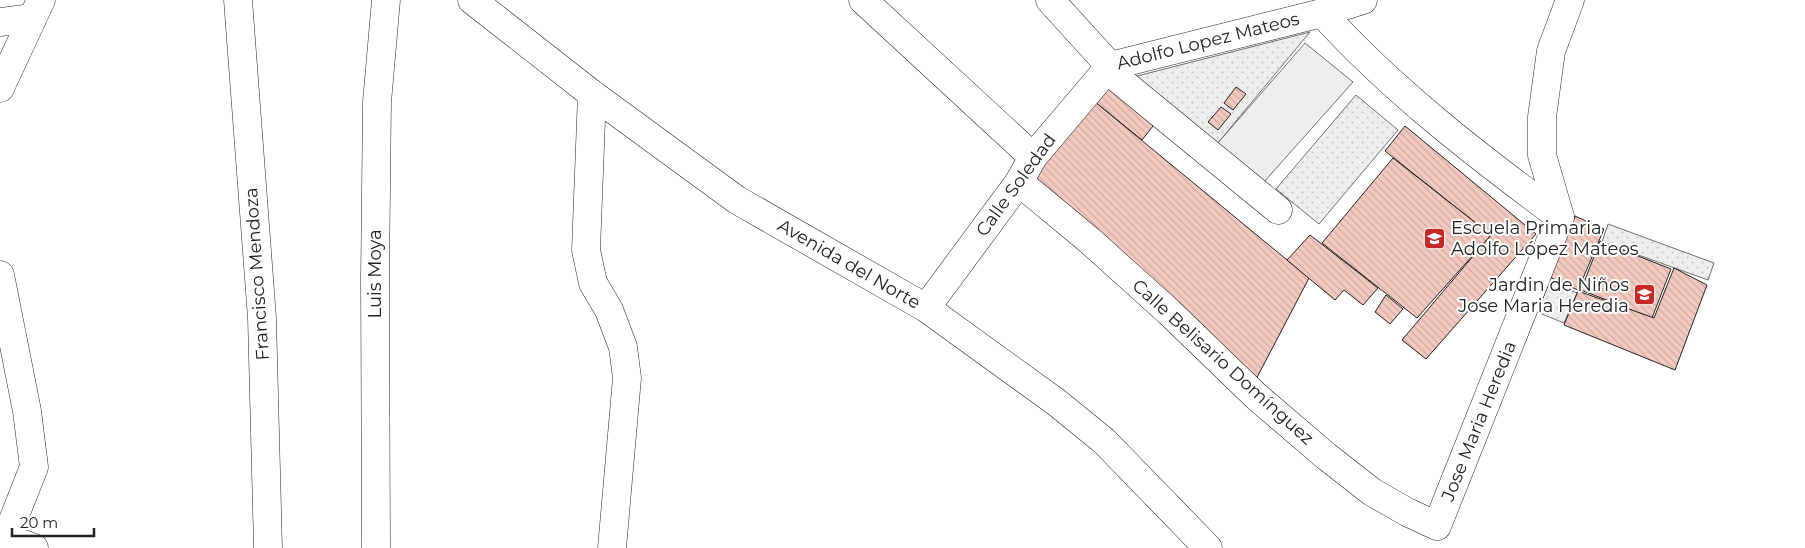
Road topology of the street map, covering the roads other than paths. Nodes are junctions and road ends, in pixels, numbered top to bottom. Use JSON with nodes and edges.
{"nodes":[{"id":1,"x":238,"y":0,"type":"edge"},
{"id":2,"x":386,"y":0,"type":"edge"},
{"id":3,"x":472,"y":0,"type":"edge"},
{"id":4,"x":863,"y":0,"type":"edge"},
{"id":5,"x":1050,"y":0,"type":"edge"},
{"id":6,"x":1363,"y":0,"type":"edge"},
{"id":7,"x":1570,"y":0,"type":"edge"},
{"id":8,"x":36,"y":9,"type":"edge"},
{"id":9,"x":1322,"y":13,"type":"junction"},
{"id":10,"x":0,"y":22,"type":"edge"},
{"id":11,"x":1110,"y":66,"type":"junction"},
{"id":12,"x":0,"y":88,"type":"edge"},
{"id":13,"x":592,"y":94,"type":"junction"},
{"id":14,"x":1033,"y":157,"type":"junction"},
{"id":15,"x":1018,"y":182,"type":"junction"},
{"id":16,"x":1278,"y":210,"type":"dead end"},
{"id":17,"x":1560,"y":217,"type":"junction"},
{"id":18,"x":0,"y":275,"type":"edge"},
{"id":19,"x":926,"y":308,"type":"junction"},
{"id":20,"x":1437,"y":526,"type":"joint"},
{"id":21,"x":3,"y":542,"type":"edge"},
{"id":22,"x":34,"y":548,"type":"edge"},
{"id":23,"x":268,"y":548,"type":"edge"},
{"id":24,"x":376,"y":548,"type":"edge"},
{"id":25,"x":612,"y":548,"type":"edge"},
{"id":26,"x":1208,"y":548,"type":"edge"}],
"edges":[{"from":1,"to":23,"type":"street","name":"Francisco Mendoza"},
{"from":2,"to":24,"type":"street","name":"Luis Moya"},
{"from":3,"to":13,"type":"street","name":"Avenida del Norte"},
{"from":4,"to":14,"type":"street"},
{"from":5,"to":11,"type":"street","name":"Adolfo Lopez Mateos"},
{"from":6,"to":9,"type":"street","name":"Adolfo Lopez Mateos"},
{"from":7,"to":17,"type":"street"},
{"from":8,"to":10,"type":"street"},
{"from":8,"to":12,"type":"street"},
{"from":9,"to":11,"type":"street","name":"Adolfo Lopez Mateos"},
{"from":9,"to":17,"type":"street"},
{"from":11,"to":14,"type":"street","name":"Calle Soledad"},
{"from":11,"to":16,"type":"street"},
{"from":13,"to":19,"type":"street","name":"Avenida del Norte"},
{"from":13,"to":25,"type":"street"},
{"from":14,"to":15,"type":"street","name":"Calle Soledad"},
{"from":15,"to":19,"type":"street","name":"Calle Soledad"},
{"from":15,"to":20,"type":"street","name":"Calle Belisario Domínguez"},
{"from":17,"to":20,"type":"street","name":"Jose Maria Heredia"},
{"from":18,"to":21,"type":"street"},
{"from":19,"to":26,"type":"street","name":"Avenida del Norte"},
{"from":21,"to":22,"type":"street"}]}
